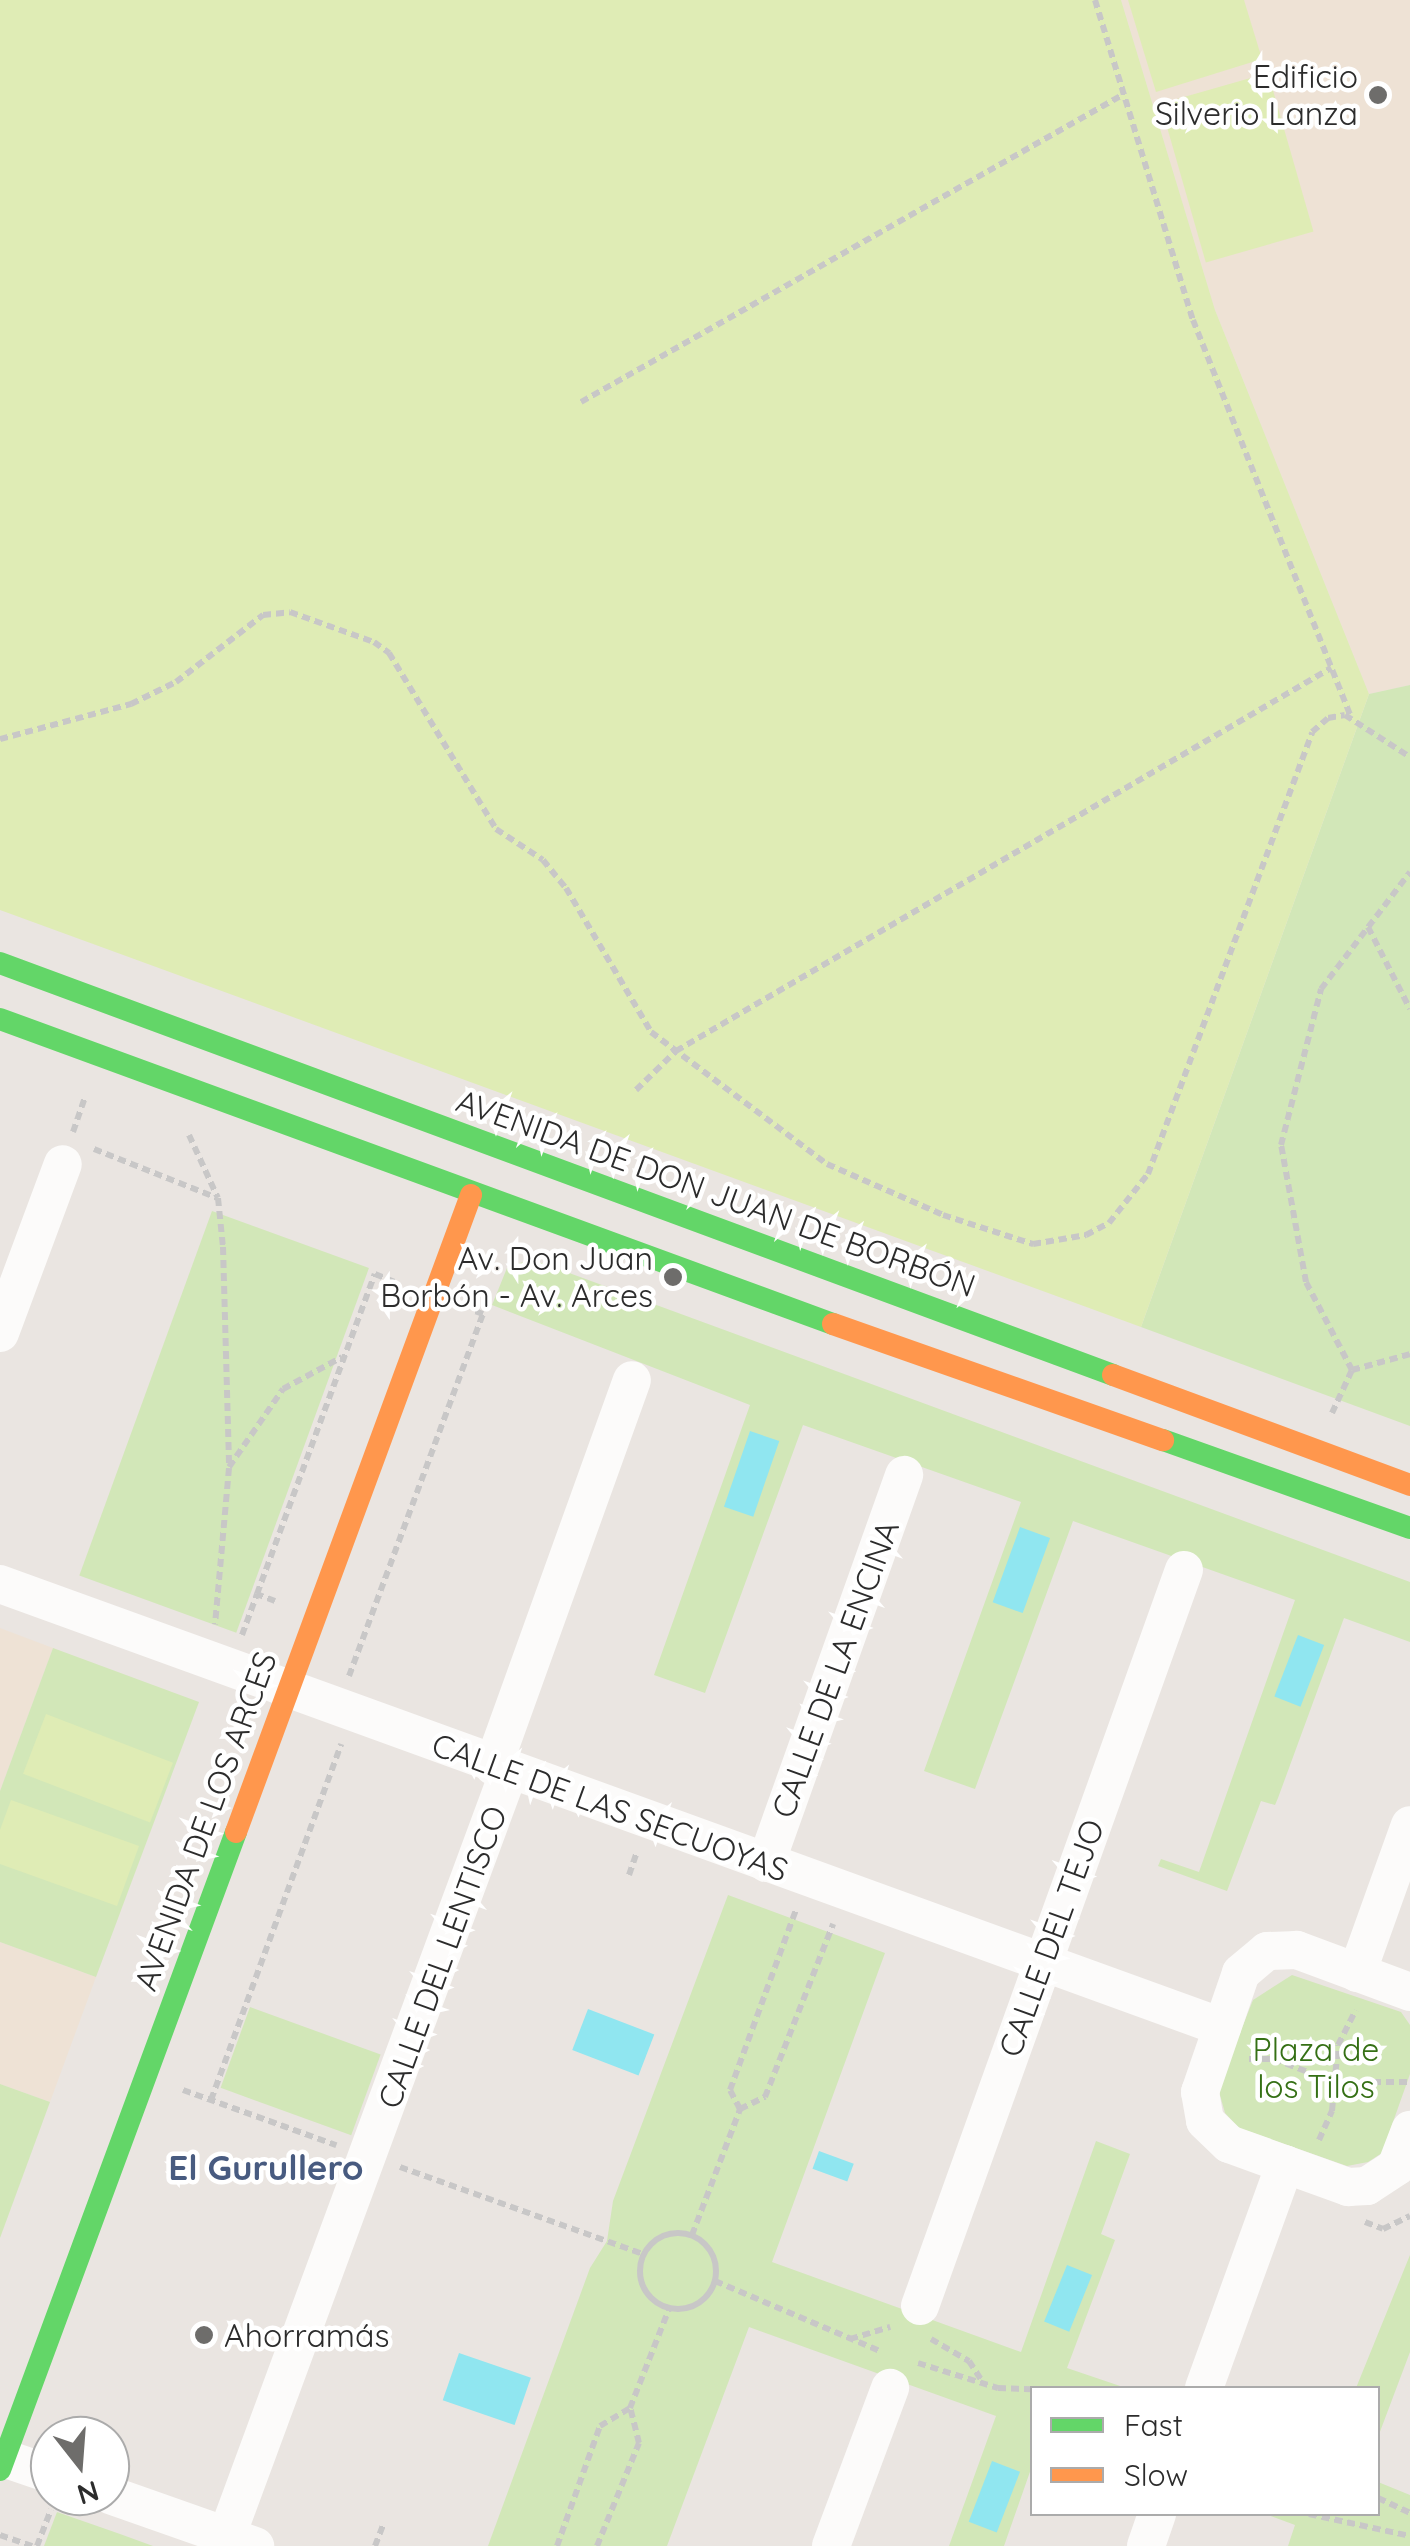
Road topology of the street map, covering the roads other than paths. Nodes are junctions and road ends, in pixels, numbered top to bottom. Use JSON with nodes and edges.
{"nodes":[{"id":1,"x":0,"y":963,"type":"edge"},
{"id":2,"x":0,"y":1018,"type":"edge"},
{"id":3,"x":63,"y":1164,"type":"dead end"},
{"id":4,"x":471,"y":1195,"type":"junction"},
{"id":5,"x":0,"y":1333,"type":"edge"},
{"id":6,"x":632,"y":1380,"type":"dead end"},
{"id":7,"x":904,"y":1475,"type":"dead end"},
{"id":8,"x":1410,"y":1485,"type":"edge"},
{"id":9,"x":1410,"y":1528,"type":"edge"},
{"id":10,"x":1184,"y":1570,"type":"dead end"},
{"id":11,"x":0,"y":1584,"type":"edge"},
{"id":12,"x":288,"y":1690,"type":"junction"},
{"id":13,"x":501,"y":1769,"type":"junction"},
{"id":14,"x":1410,"y":1826,"type":"edge"},
{"id":15,"x":766,"y":1863,"type":"junction"},
{"id":16,"x":1042,"y":1962,"type":"junction"},
{"id":17,"x":1382,"y":1982,"type":"edge"},
{"id":18,"x":1226,"y":2043,"type":"junction"},
{"id":19,"x":1410,"y":2130,"type":"edge"},
{"id":20,"x":1296,"y":2168,"type":"junction"},
{"id":21,"x":920,"y":2306,"type":"dead end"},
{"id":22,"x":1205,"y":2386,"type":"edge"},
{"id":23,"x":890,"y":2388,"type":"dead end"},
{"id":24,"x":1,"y":2462,"type":"edge"},
{"id":25,"x":30,"y":2469,"type":"edge"},
{"id":26,"x":130,"y":2502,"type":"edge"},
{"id":27,"x":1156,"y":2516,"type":"edge"},
{"id":28,"x":241,"y":2541,"type":"edge"},
{"id":29,"x":831,"y":2546,"type":"edge"},
{"id":30,"x":1146,"y":2546,"type":"edge"}],
"edges":[{"from":1,"to":8,"type":"street","name":"AVENIDA DE DON JUAN DE BORBÓN"},
{"from":2,"to":4,"type":"street"},
{"from":3,"to":5,"type":"street"},
{"from":4,"to":9,"type":"street"},
{"from":4,"to":12,"type":"street","name":"AVENIDA DE LOS ARCES"},
{"from":6,"to":13,"type":"street","name":"CALLE DEL LENTISCO"},
{"from":7,"to":15,"type":"street","name":"CALLE DE LA ENCINA"},
{"from":10,"to":16,"type":"street","name":"CALLE DEL TEJO"},
{"from":11,"to":12,"type":"street","name":"CALLE DE LAS SECUOYAS"},
{"from":12,"to":13,"type":"street","name":"CALLE DE LAS SECUOYAS"},
{"from":12,"to":24,"type":"street","name":"AVENIDA DE LOS ARCES"},
{"from":13,"to":15,"type":"street","name":"CALLE DE LAS SECUOYAS"},
{"from":13,"to":28,"type":"street","name":"CALLE DEL LENTISCO"},
{"from":14,"to":17,"type":"street"},
{"from":15,"to":16,"type":"street","name":"CALLE DE LAS SECUOYAS"},
{"from":16,"to":18,"type":"street","name":"CALLE DE LAS SECUOYAS"},
{"from":16,"to":21,"type":"street","name":"CALLE DEL TEJO"},
{"from":17,"to":18,"type":"street"},
{"from":18,"to":20,"type":"street"},
{"from":19,"to":20,"type":"street"},
{"from":20,"to":22,"type":"street"},
{"from":23,"to":29,"type":"street"},
{"from":24,"to":25,"type":"street"},
{"from":26,"to":28,"type":"street"},
{"from":27,"to":30,"type":"street"}]}
